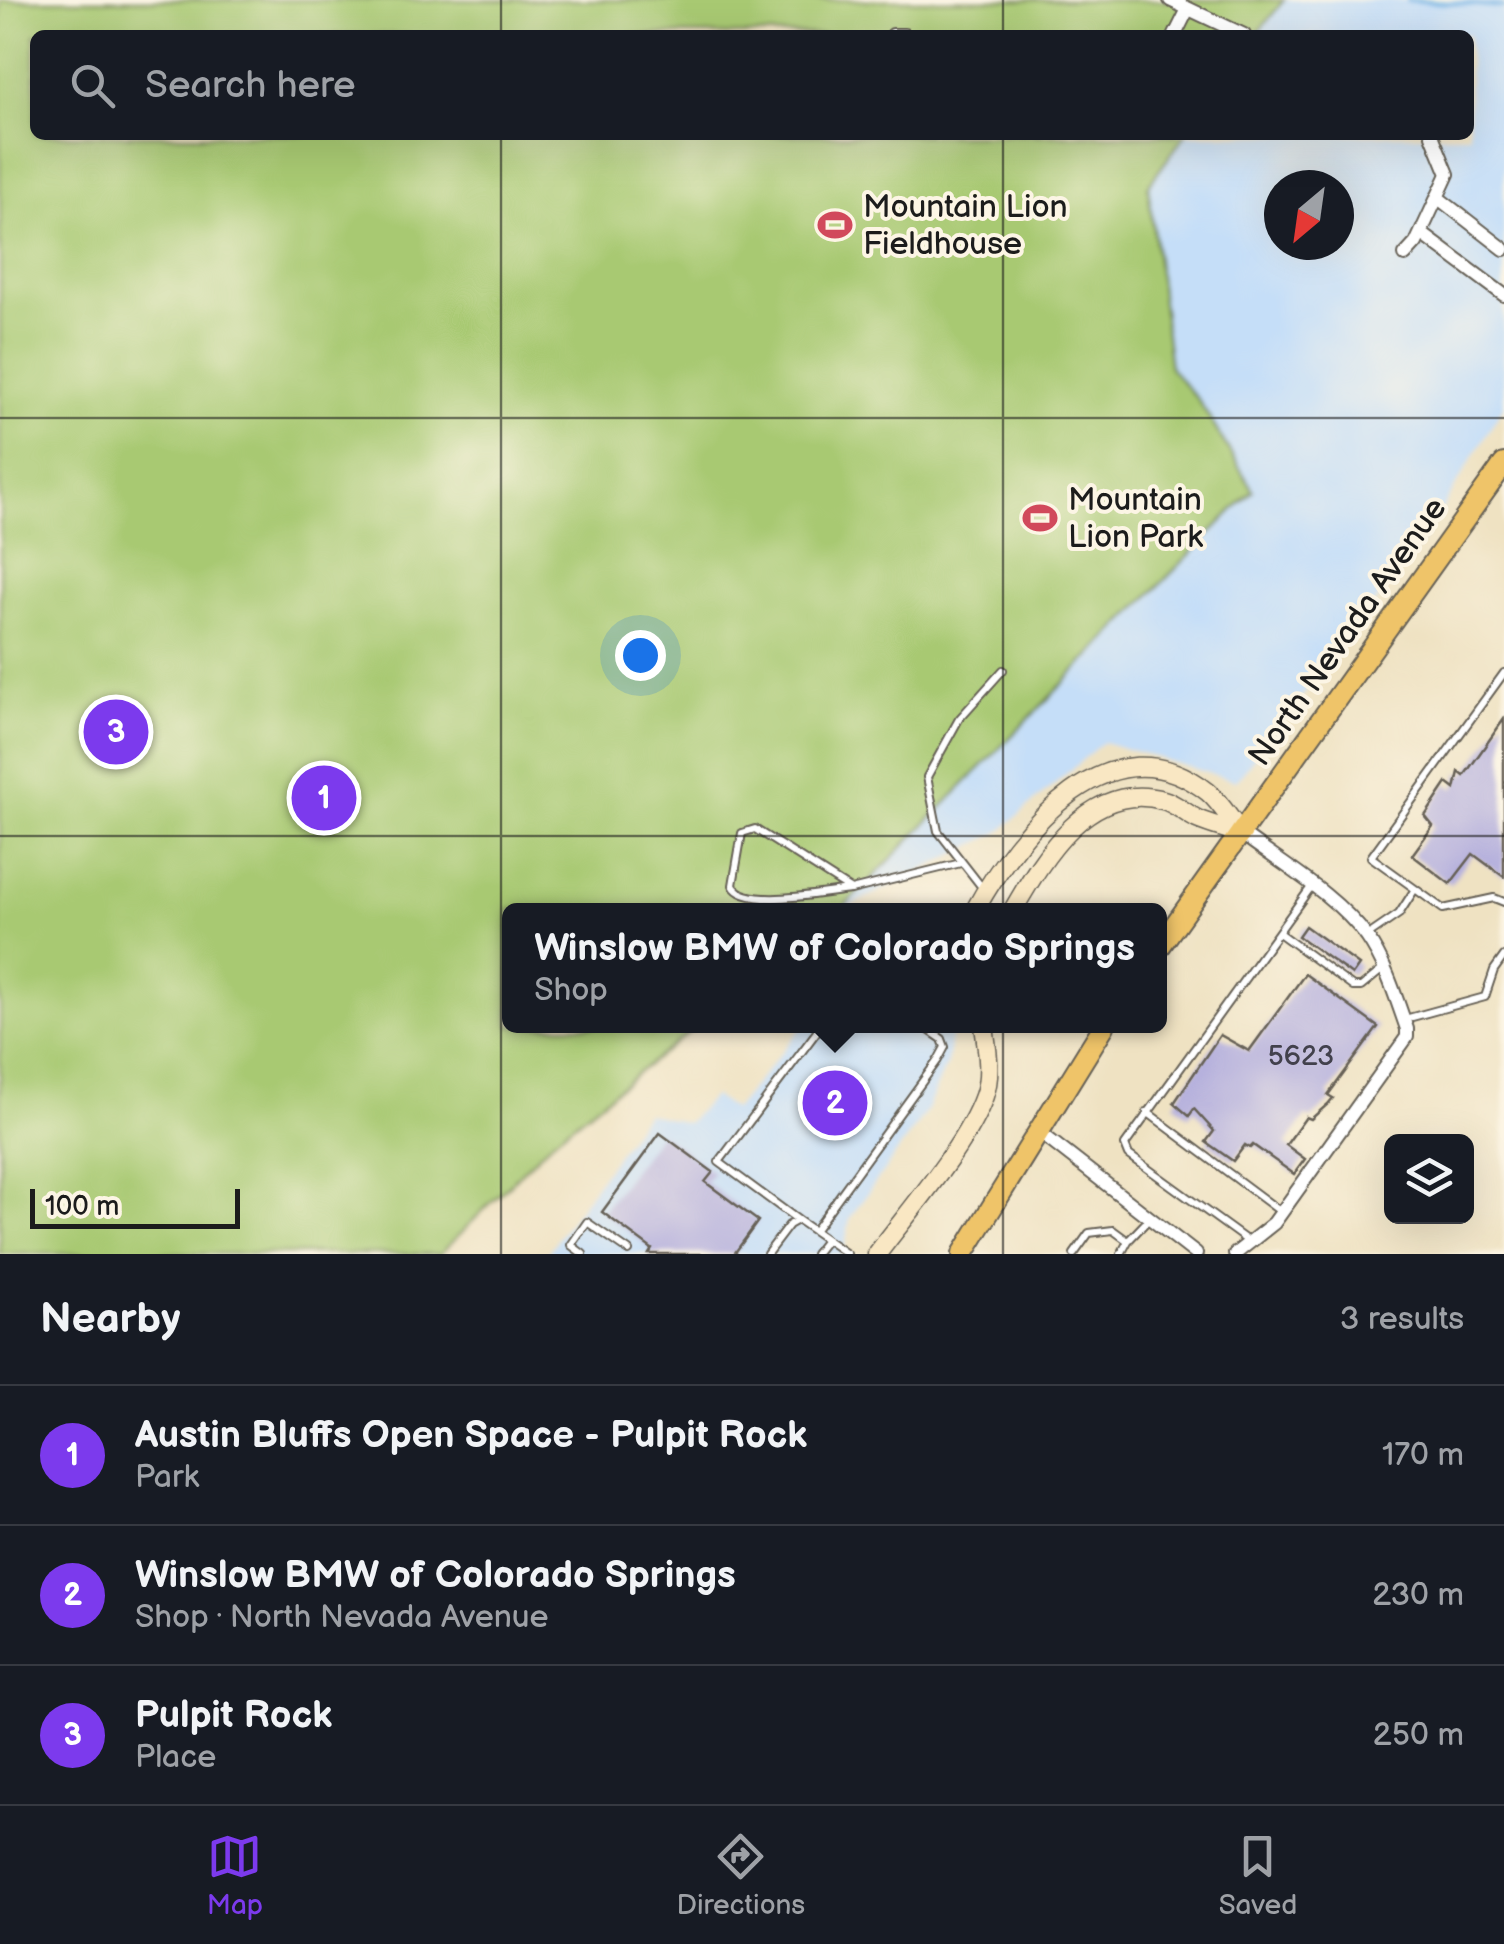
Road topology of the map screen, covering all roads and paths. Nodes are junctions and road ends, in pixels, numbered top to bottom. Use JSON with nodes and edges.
{"nodes":[{"id":1,"x":1170,"y":0,"type":"edge"},
{"id":2,"x":1188,"y":9,"type":"junction"},
{"id":3,"x":1178,"y":30,"type":"edge"},
{"id":4,"x":1233,"y":30,"type":"edge"},
{"id":5,"x":1434,"y":140,"type":"edge"},
{"id":6,"x":1437,"y":197,"type":"junction"},
{"id":7,"x":1421,"y":234,"type":"junction"},
{"id":8,"x":1504,"y":249,"type":"edge"},
{"id":9,"x":1405,"y":255,"type":"dead end"},
{"id":10,"x":1504,"y":295,"type":"edge"},
{"id":11,"x":1504,"y":464,"type":"edge"},
{"id":12,"x":1003,"y":670,"type":"dead end"},
{"id":13,"x":1504,"y":673,"type":"edge"},
{"id":14,"x":1242,"y":834,"type":"junction"},
{"id":15,"x":960,"y":863,"type":"junction"},
{"id":16,"x":1311,"y":887,"type":"junction"},
{"id":17,"x":1415,"y":889,"type":"junction"},
{"id":18,"x":850,"y":890,"type":"junction"},
{"id":19,"x":986,"y":891,"type":"junction"},
{"id":20,"x":1504,"y":902,"type":"edge"},
{"id":21,"x":979,"y":903,"type":"edge"},
{"id":22,"x":987,"y":903,"type":"edge"},
{"id":23,"x":1017,"y":903,"type":"edge"},
{"id":24,"x":1279,"y":933,"type":"junction"},
{"id":25,"x":1167,"y":936,"type":"edge"},
{"id":26,"x":1366,"y":937,"type":"junction"},
{"id":27,"x":1504,"y":956,"type":"edge"},
{"id":28,"x":1384,"y":968,"type":"junction"},
{"id":29,"x":1404,"y":1019,"type":"junction"},
{"id":30,"x":816,"y":1033,"type":"edge"},
{"id":31,"x":933,"y":1033,"type":"edge"},
{"id":32,"x":985,"y":1033,"type":"edge"},
{"id":33,"x":1100,"y":1033,"type":"edge"},
{"id":34,"x":1146,"y":1112,"type":"junction"},
{"id":35,"x":1038,"y":1131,"type":"junction"},
{"id":36,"x":1281,"y":1212,"type":"junction"},
{"id":37,"x":1149,"y":1218,"type":"junction"},
{"id":38,"x":798,"y":1220,"type":"junction"},
{"id":39,"x":814,"y":1231,"type":"junction"},
{"id":40,"x":826,"y":1240,"type":"junction"},
{"id":41,"x":1128,"y":1240,"type":"junction"},
{"id":42,"x":1250,"y":1242,"type":"junction"},
{"id":43,"x":629,"y":1251,"type":"dead end"},
{"id":44,"x":583,"y":1254,"type":"edge"},
{"id":45,"x":767,"y":1254,"type":"edge"},
{"id":46,"x":815,"y":1254,"type":"edge"},
{"id":47,"x":847,"y":1254,"type":"edge"},
{"id":48,"x":878,"y":1254,"type":"edge"},
{"id":49,"x":963,"y":1254,"type":"edge"},
{"id":50,"x":1074,"y":1254,"type":"edge"},
{"id":51,"x":1121,"y":1254,"type":"edge"},
{"id":52,"x":1196,"y":1254,"type":"edge"},
{"id":53,"x":1235,"y":1254,"type":"edge"}],
"edges":[{"from":1,"to":2,"type":"street"},
{"from":2,"to":3,"type":"street"},
{"from":2,"to":4,"type":"street"},
{"from":5,"to":6,"type":"street"},
{"from":6,"to":7,"type":"street"},
{"from":6,"to":8,"type":"street"},
{"from":7,"to":9,"type":"street"},
{"from":7,"to":10,"type":"street"},
{"from":11,"to":14,"type":"main road","name":"North Nevada Avenue"},
{"from":12,"to":15,"type":"lane"},
{"from":13,"to":17,"type":"lane"},
{"from":14,"to":16,"type":"street"},
{"from":14,"to":19,"type":"main road"},
{"from":14,"to":23,"type":"main road"},
{"from":14,"to":25,"type":"main road","name":"North Nevada Avenue"},
{"from":15,"to":18,"type":"lane"},
{"from":15,"to":19,"type":"lane"},
{"from":16,"to":24,"type":"lane"},
{"from":16,"to":26,"type":"street"},
{"from":17,"to":20,"type":"lane"},
{"from":17,"to":26,"type":"lane"},
{"from":18,"to":18,"type":"lane"},
{"from":19,"to":21,"type":"main road"},
{"from":19,"to":22,"type":"lane"},
{"from":24,"to":28,"type":"lane"},
{"from":24,"to":34,"type":"lane"},
{"from":26,"to":28,"type":"street"},
{"from":27,"to":29,"type":"lane"},
{"from":28,"to":29,"type":"street"},
{"from":29,"to":36,"type":"street"},
{"from":30,"to":38,"type":"lane"},
{"from":31,"to":39,"type":"lane"},
{"from":32,"to":48,"type":"main road"},
{"from":33,"to":35,"type":"main road"},
{"from":34,"to":36,"type":"lane"},
{"from":34,"to":42,"type":"lane"},
{"from":35,"to":37,"type":"street"},
{"from":35,"to":49,"type":"main road"},
{"from":36,"to":42,"type":"street"},
{"from":37,"to":41,"type":"lane"},
{"from":37,"to":52,"type":"street"},
{"from":38,"to":39,"type":"lane"},
{"from":38,"to":45,"type":"lane"},
{"from":39,"to":40,"type":"lane"},
{"from":40,"to":46,"type":"lane"},
{"from":40,"to":47,"type":"lane"},
{"from":41,"to":50,"type":"lane"},
{"from":41,"to":51,"type":"lane"},
{"from":42,"to":53,"type":"street"},
{"from":43,"to":44,"type":"lane"}]}
